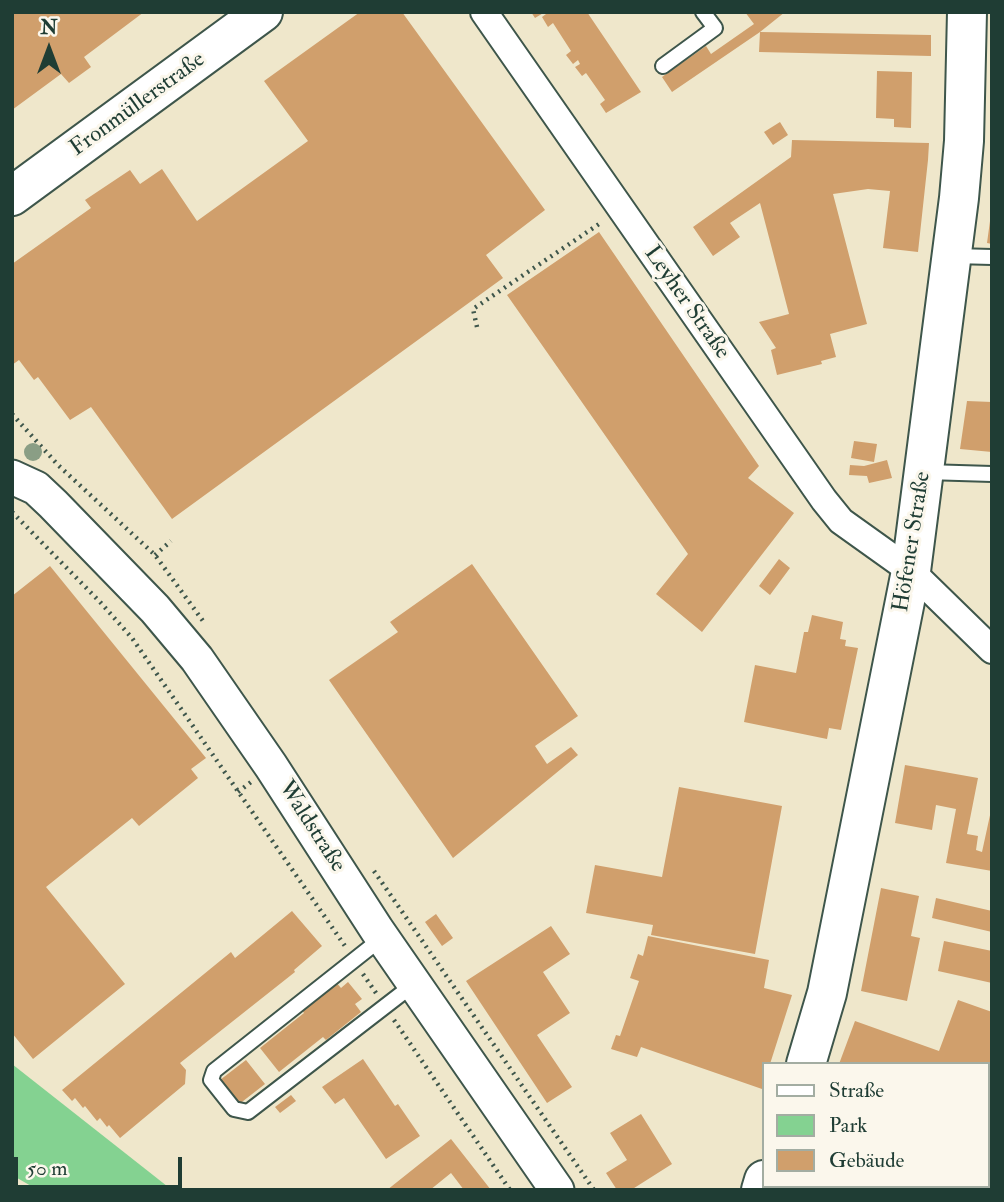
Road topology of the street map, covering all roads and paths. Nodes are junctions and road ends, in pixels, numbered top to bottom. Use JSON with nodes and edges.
{"nodes":[{"id":1,"x":263,"y":12,"type":"edge"},
{"id":2,"x":484,"y":12,"type":"edge"},
{"id":3,"x":703,"y":12,"type":"edge"},
{"id":4,"x":967,"y":12,"type":"edge"},
{"id":5,"x":663,"y":66,"type":"dead end"},
{"id":6,"x":12,"y":197,"type":"edge"},
{"id":7,"x":620,"y":210,"type":"junction"},
{"id":8,"x":953,"y":256,"type":"junction"},
{"id":9,"x":992,"y":257,"type":"edge"},
{"id":10,"x":477,"y":327,"type":"dead end"},
{"id":11,"x":12,"y":450,"type":"edge"},
{"id":12,"x":925,"y":472,"type":"junction"},
{"id":13,"x":992,"y":474,"type":"edge"},
{"id":14,"x":24,"y":482,"type":"edge"},
{"id":15,"x":12,"y":512,"type":"edge"},
{"id":16,"x":171,"y":541,"type":"dead end"},
{"id":17,"x":155,"y":555,"type":"dead end"},
{"id":18,"x":911,"y":571,"type":"junction"},
{"id":19,"x":992,"y":650,"type":"edge"},
{"id":20,"x":382,"y":937,"type":"junction"},
{"id":21,"x":353,"y":959,"type":"junction"},
{"id":22,"x":414,"y":984,"type":"junction"},
{"id":23,"x":384,"y":1005,"type":"junction"},
{"id":24,"x":807,"y":1062,"type":"edge"},
{"id":25,"x":510,"y":1190,"type":"edge"},
{"id":26,"x":556,"y":1190,"type":"edge"}],
"edges":[{"from":1,"to":6,"type":"main road","name":"Fronmüllerstraße"},
{"from":2,"to":7,"type":"street","name":"Leyher Straße"},
{"from":3,"to":5,"type":"lane"},
{"from":4,"to":8,"type":"main road","name":"Höfener Straße"},
{"from":7,"to":10,"type":"path"},
{"from":7,"to":18,"type":"street","name":"Leyher Straße"},
{"from":8,"to":9,"type":"lane"},
{"from":8,"to":12,"type":"main road","name":"Höfener Straße"},
{"from":11,"to":14,"type":"street","name":"Waldstraße"},
{"from":12,"to":13,"type":"lane"},
{"from":12,"to":18,"type":"main road","name":"Höfener Straße"},
{"from":14,"to":20,"type":"street","name":"Waldstraße"},
{"from":15,"to":21,"type":"path"},
{"from":16,"to":17,"type":"path"},
{"from":18,"to":19,"type":"street","name":"Leyher Straße"},
{"from":18,"to":24,"type":"main road","name":"Höfener Straße"},
{"from":20,"to":21,"type":"lane"},
{"from":20,"to":22,"type":"street","name":"Waldstraße"},
{"from":21,"to":23,"type":"path"},
{"from":21,"to":23,"type":"lane"},
{"from":22,"to":23,"type":"lane"},
{"from":22,"to":26,"type":"street","name":"Waldstraße"},
{"from":23,"to":25,"type":"path"}]}
